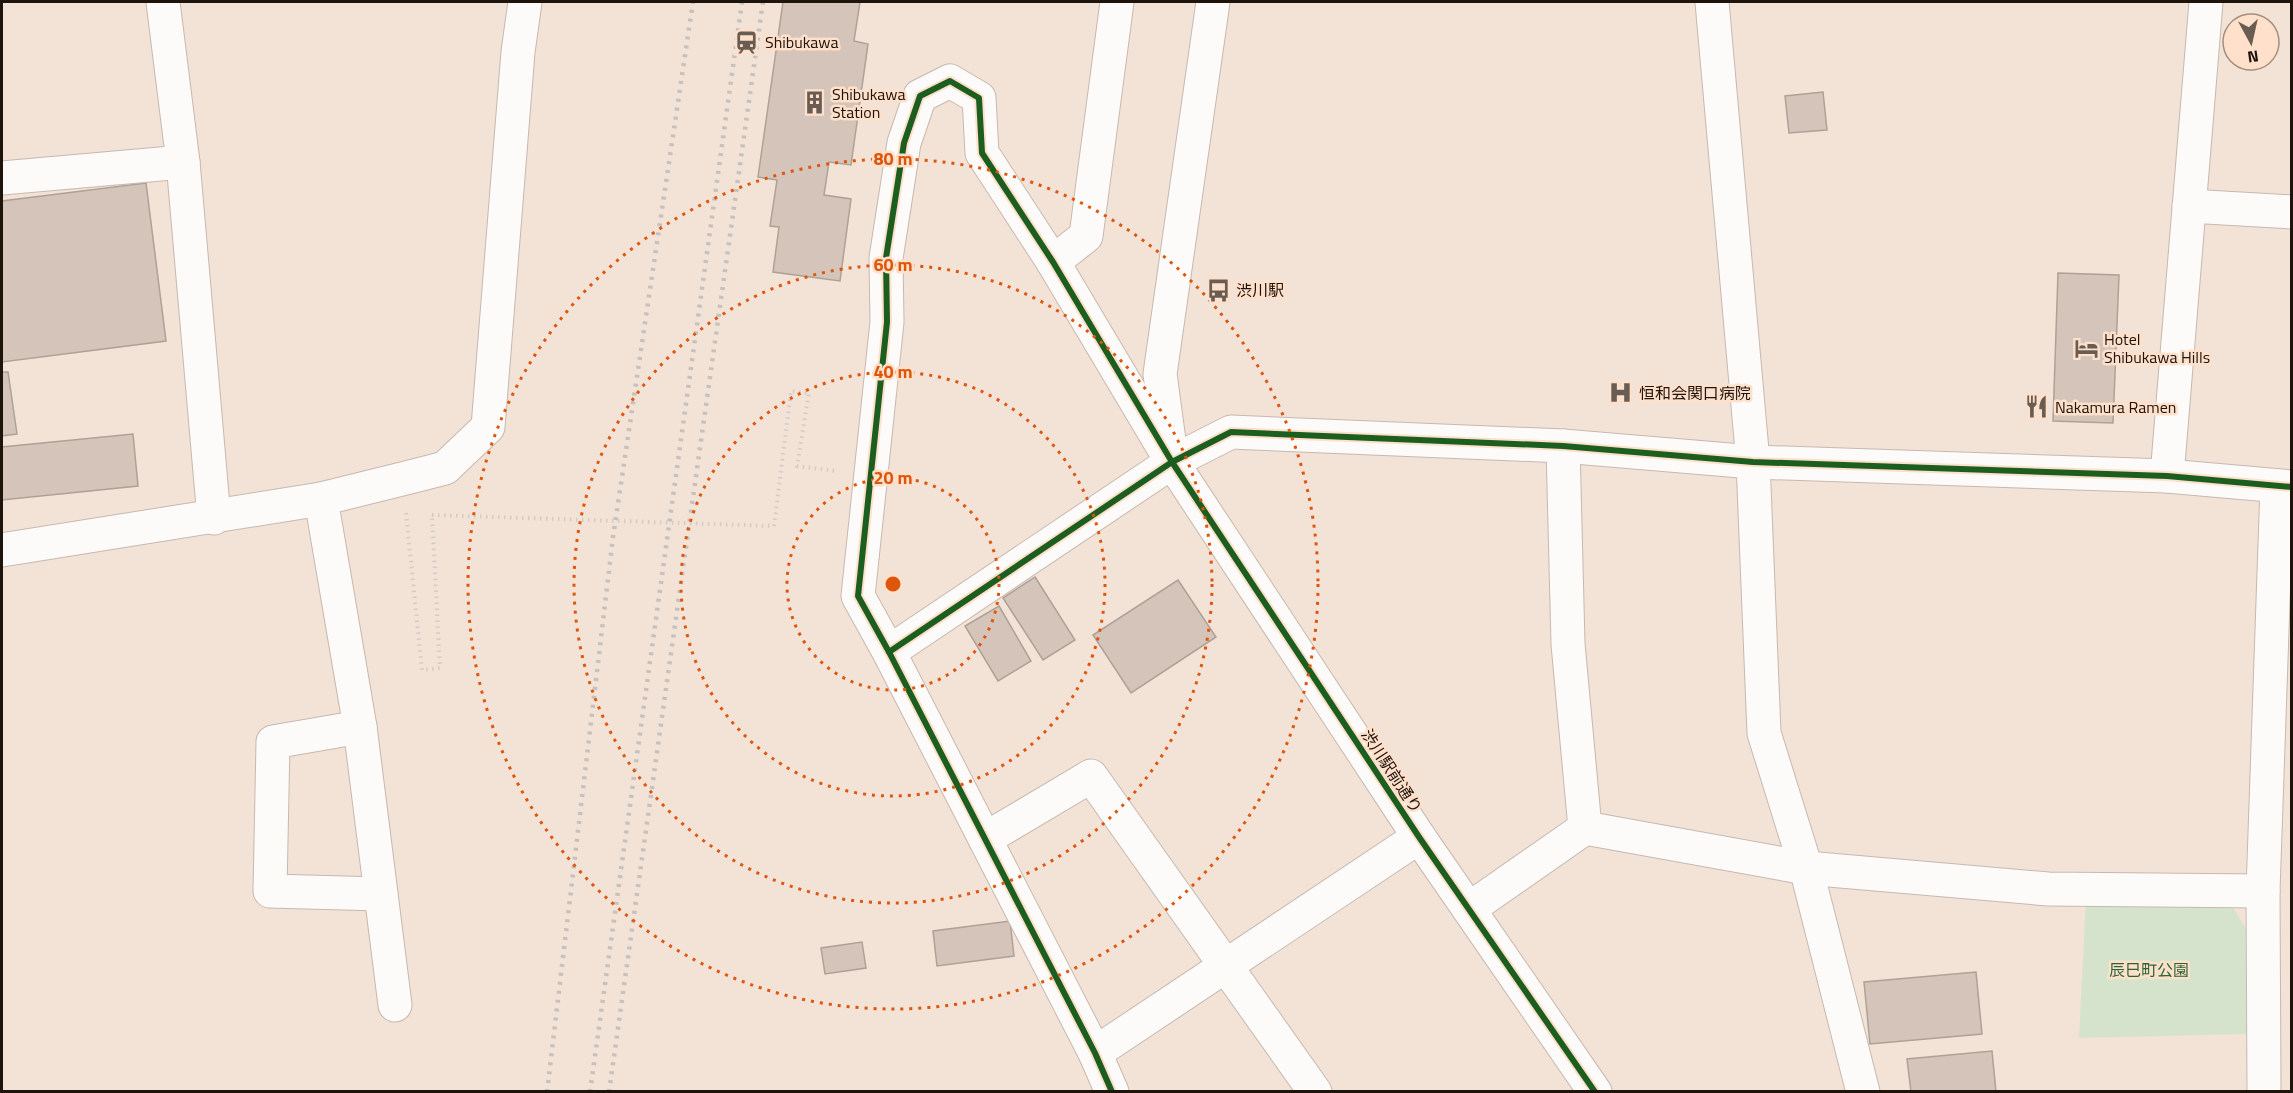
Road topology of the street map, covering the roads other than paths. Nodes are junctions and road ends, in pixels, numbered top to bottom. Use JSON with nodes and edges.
{"nodes":[{"id":1,"x":163,"y":2,"type":"edge"},
{"id":2,"x":525,"y":2,"type":"edge"},
{"id":3,"x":1117,"y":2,"type":"edge"},
{"id":4,"x":1213,"y":2,"type":"edge"},
{"id":5,"x":1712,"y":2,"type":"edge"},
{"id":6,"x":2205,"y":2,"type":"edge"},
{"id":7,"x":183,"y":162,"type":"junction"},
{"id":8,"x":2,"y":178,"type":"edge"},
{"id":9,"x":2189,"y":206,"type":"junction"},
{"id":10,"x":2292,"y":212,"type":"edge"},
{"id":11,"x":1053,"y":262,"type":"junction"},
{"id":12,"x":1563,"y":446,"type":"junction"},
{"id":13,"x":1172,"y":462,"type":"junction"},
{"id":14,"x":1753,"y":462,"type":"junction"},
{"id":15,"x":2167,"y":476,"type":"junction"},
{"id":16,"x":2284,"y":487,"type":"edge"},
{"id":17,"x":321,"y":499,"type":"junction"},
{"id":18,"x":214,"y":518,"type":"junction"},
{"id":19,"x":2,"y":550,"type":"edge"},
{"id":20,"x":2282,"y":624,"type":"edge"},
{"id":21,"x":889,"y":652,"type":"junction"},
{"id":22,"x":360,"y":727,"type":"junction"},
{"id":23,"x":2280,"y":739,"type":"edge"},
{"id":24,"x":1585,"y":828,"type":"junction"},
{"id":25,"x":1419,"y":837,"type":"junction"},
{"id":26,"x":985,"y":839,"type":"junction"},
{"id":27,"x":1806,"y":868,"type":"junction"},
{"id":28,"x":2263,"y":891,"type":"junction"},
{"id":29,"x":381,"y":894,"type":"junction"},
{"id":30,"x":1469,"y":909,"type":"junction"},
{"id":31,"x":1225,"y":966,"type":"junction"},
{"id":32,"x":395,"y":1005,"type":"dead end"},
{"id":33,"x":1095,"y":1053,"type":"junction"},
{"id":34,"x":1112,"y":1092,"type":"edge"},
{"id":35,"x":1315,"y":1092,"type":"edge"},
{"id":36,"x":1595,"y":1092,"type":"edge"},
{"id":37,"x":1863,"y":1092,"type":"edge"},
{"id":38,"x":2264,"y":1092,"type":"edge"}],
"edges":[{"from":1,"to":7,"type":"street"},
{"from":2,"to":17,"type":"street"},
{"from":3,"to":11,"type":"street"},
{"from":4,"to":13,"type":"street"},
{"from":5,"to":14,"type":"street"},
{"from":6,"to":9,"type":"street"},
{"from":7,"to":8,"type":"street"},
{"from":7,"to":18,"type":"street"},
{"from":9,"to":10,"type":"street"},
{"from":9,"to":15,"type":"street"},
{"from":11,"to":13,"type":"street","name":"渋川駅前通り"},
{"from":11,"to":21,"type":"street","name":"渋川駅前通り"},
{"from":12,"to":13,"type":"street"},
{"from":12,"to":14,"type":"street"},
{"from":12,"to":24,"type":"street"},
{"from":13,"to":21,"type":"street"},
{"from":13,"to":25,"type":"street","name":"渋川駅前通り"},
{"from":14,"to":15,"type":"street"},
{"from":14,"to":27,"type":"street"},
{"from":15,"to":16,"type":"street"},
{"from":16,"to":20,"type":"street"},
{"from":17,"to":18,"type":"street"},
{"from":17,"to":22,"type":"street"},
{"from":18,"to":19,"type":"street"},
{"from":20,"to":23,"type":"street"},
{"from":21,"to":26,"type":"street"},
{"from":22,"to":29,"type":"street"},
{"from":22,"to":29,"type":"street"},
{"from":23,"to":28,"type":"street"},
{"from":24,"to":27,"type":"street"},
{"from":24,"to":30,"type":"street"},
{"from":25,"to":30,"type":"street","name":"渋川駅前通り"},
{"from":25,"to":31,"type":"street"},
{"from":26,"to":31,"type":"street"},
{"from":26,"to":33,"type":"street"},
{"from":27,"to":28,"type":"street"},
{"from":27,"to":37,"type":"street"},
{"from":28,"to":38,"type":"street"},
{"from":29,"to":32,"type":"street"},
{"from":30,"to":36,"type":"street","name":"渋川駅前通り"},
{"from":31,"to":33,"type":"street"},
{"from":31,"to":35,"type":"street"},
{"from":33,"to":34,"type":"street"}]}
